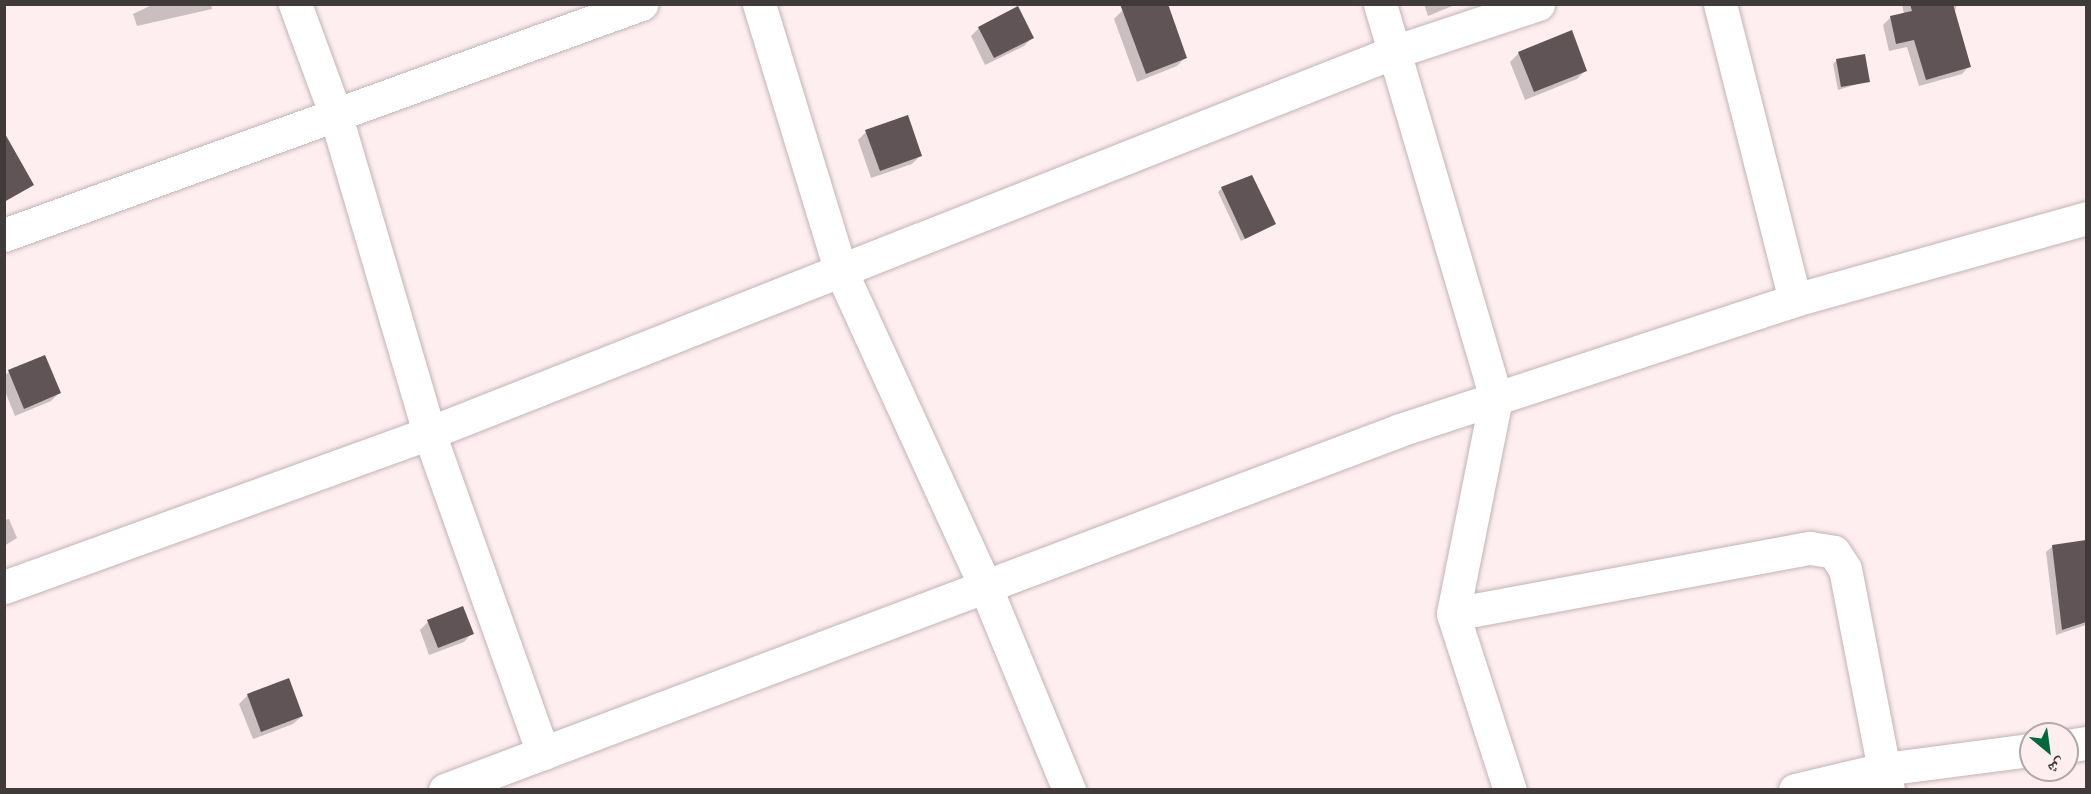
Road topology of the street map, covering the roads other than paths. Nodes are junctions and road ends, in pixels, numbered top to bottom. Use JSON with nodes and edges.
{"nodes":[{"id":1,"x":295,"y":4,"type":"edge"},
{"id":2,"x":641,"y":4,"type":"edge"},
{"id":3,"x":759,"y":4,"type":"edge"},
{"id":4,"x":1380,"y":4,"type":"edge"},
{"id":5,"x":1538,"y":4,"type":"edge"},
{"id":6,"x":1720,"y":4,"type":"edge"},
{"id":7,"x":1394,"y":52,"type":"junction"},
{"id":8,"x":335,"y":113,"type":"junction"},
{"id":9,"x":2086,"y":218,"type":"edge"},
{"id":10,"x":4,"y":235,"type":"edge"},
{"id":11,"x":840,"y":269,"type":"junction"},
{"id":12,"x":1795,"y":300,"type":"junction"},
{"id":13,"x":1496,"y":398,"type":"junction"},
{"id":14,"x":429,"y":433,"type":"junction"},
{"id":15,"x":985,"y":586,"type":"junction"},
{"id":16,"x":4,"y":587,"type":"edge"},
{"id":17,"x":1453,"y":614,"type":"junction"},
{"id":18,"x":2019,"y":752,"type":"edge"},
{"id":19,"x":543,"y":753,"type":"junction"},
{"id":20,"x":1886,"y":779,"type":"edge"},
{"id":21,"x":445,"y":789,"type":"edge"},
{"id":22,"x":1069,"y":789,"type":"edge"},
{"id":23,"x":1510,"y":789,"type":"edge"},
{"id":24,"x":1795,"y":789,"type":"edge"}],
"edges":[{"from":1,"to":8,"type":"street"},
{"from":2,"to":8,"type":"street"},
{"from":3,"to":11,"type":"street"},
{"from":4,"to":7,"type":"street"},
{"from":5,"to":7,"type":"street"},
{"from":6,"to":12,"type":"street"},
{"from":7,"to":11,"type":"street"},
{"from":7,"to":13,"type":"street"},
{"from":8,"to":10,"type":"street"},
{"from":8,"to":14,"type":"street"},
{"from":9,"to":12,"type":"street"},
{"from":11,"to":14,"type":"street"},
{"from":11,"to":15,"type":"street"},
{"from":12,"to":13,"type":"street"},
{"from":13,"to":15,"type":"street"},
{"from":13,"to":17,"type":"street"},
{"from":14,"to":16,"type":"street"},
{"from":14,"to":19,"type":"street"},
{"from":15,"to":19,"type":"street"},
{"from":15,"to":22,"type":"street"},
{"from":17,"to":20,"type":"street"},
{"from":17,"to":23,"type":"street"},
{"from":18,"to":20,"type":"street"},
{"from":19,"to":21,"type":"street"},
{"from":20,"to":24,"type":"street"}]}
